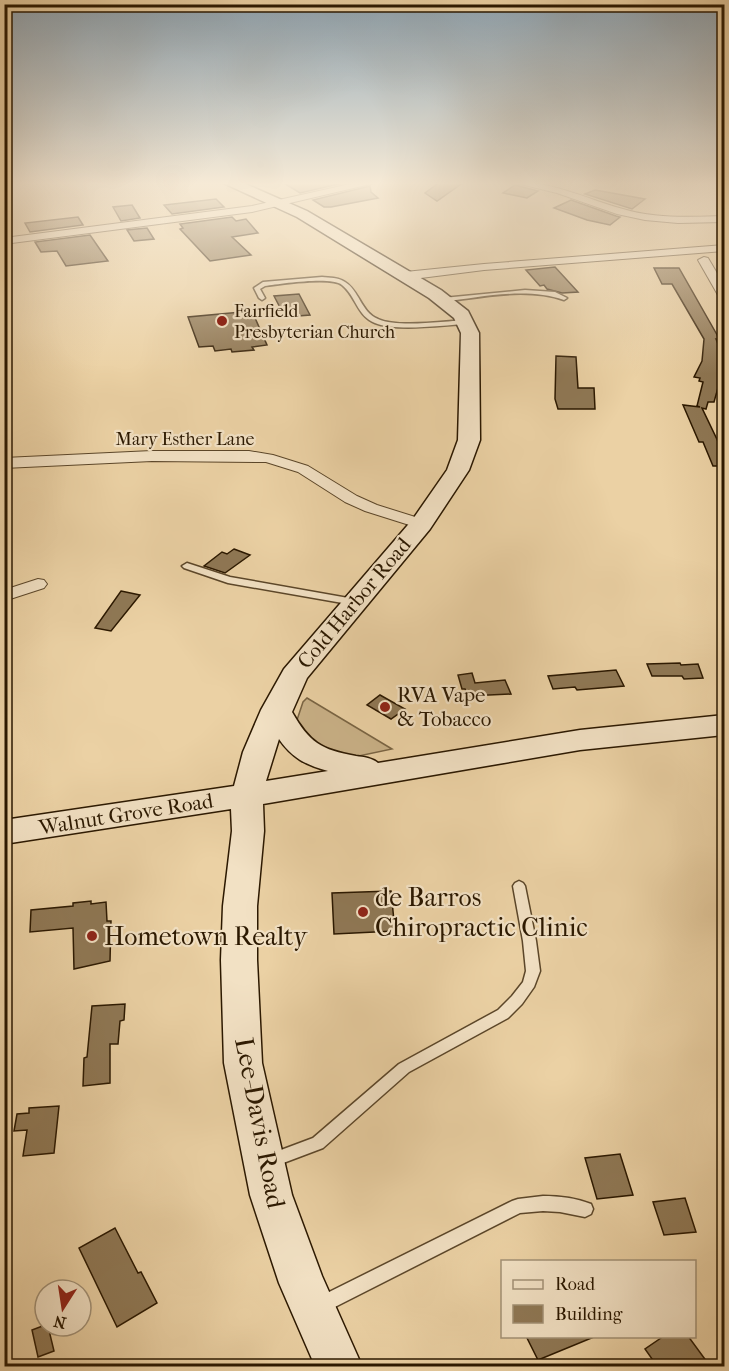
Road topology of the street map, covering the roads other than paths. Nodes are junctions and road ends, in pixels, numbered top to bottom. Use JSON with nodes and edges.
{"nodes":[{"id":1,"x":356,"y":246,"type":"edge"},
{"id":2,"x":724,"y":248,"type":"edge"},
{"id":3,"x":704,"y":260,"type":"dead end"},
{"id":4,"x":405,"y":276,"type":"junction"},
{"id":5,"x":724,"y":295,"type":"edge"},
{"id":6,"x":262,"y":298,"type":"dead end"},
{"id":7,"x":564,"y":298,"type":"dead end"},
{"id":8,"x":444,"y":300,"type":"junction"},
{"id":9,"x":467,"y":321,"type":"junction"},
{"id":10,"x":4,"y":463,"type":"edge"},
{"id":11,"x":422,"y":524,"type":"junction"},
{"id":12,"x":188,"y":566,"type":"dead end"},
{"id":13,"x":38,"y":584,"type":"dead end"},
{"id":14,"x":4,"y":596,"type":"edge"},
{"id":15,"x":354,"y":602,"type":"junction"},
{"id":16,"x":276,"y":710,"type":"junction"},
{"id":17,"x":724,"y":725,"type":"edge"},
{"id":18,"x":387,"y":771,"type":"junction"},
{"id":19,"x":247,"y":795,"type":"junction"},
{"id":20,"x":4,"y":832,"type":"edge"},
{"id":21,"x":519,"y":886,"type":"dead end"},
{"id":22,"x":264,"y":1163,"type":"junction"},
{"id":23,"x":585,"y":1209,"type":"dead end"},
{"id":24,"x":313,"y":1309,"type":"junction"},
{"id":25,"x":339,"y":1366,"type":"edge"}],
"edges":[{"from":1,"to":4,"type":"main road"},
{"from":2,"to":4,"type":"street"},
{"from":3,"to":5,"type":"street"},
{"from":4,"to":8,"type":"main road"},
{"from":6,"to":9,"type":"lane"},
{"from":7,"to":8,"type":"lane"},
{"from":8,"to":9,"type":"main road"},
{"from":9,"to":11,"type":"main road","name":"Cold Harbor Road"},
{"from":10,"to":11,"type":"street","name":"Mary Esther Lane"},
{"from":11,"to":15,"type":"main road","name":"Cold Harbor Road"},
{"from":12,"to":15,"type":"lane"},
{"from":13,"to":14,"type":"street"},
{"from":15,"to":16,"type":"main road","name":"Cold Harbor Road"},
{"from":16,"to":18,"type":"main road"},
{"from":16,"to":19,"type":"main road","name":"Cold Harbor Road"},
{"from":17,"to":18,"type":"main road"},
{"from":18,"to":19,"type":"main road"},
{"from":19,"to":20,"type":"main road","name":"Walnut Grove Road"},
{"from":19,"to":22,"type":"main road","name":"Lee-Davis Road"},
{"from":21,"to":22,"type":"lane"},
{"from":22,"to":24,"type":"main road","name":"Lee-Davis Road"},
{"from":23,"to":24,"type":"lane"},
{"from":24,"to":25,"type":"main road","name":"Lee-Davis Road"}]}
